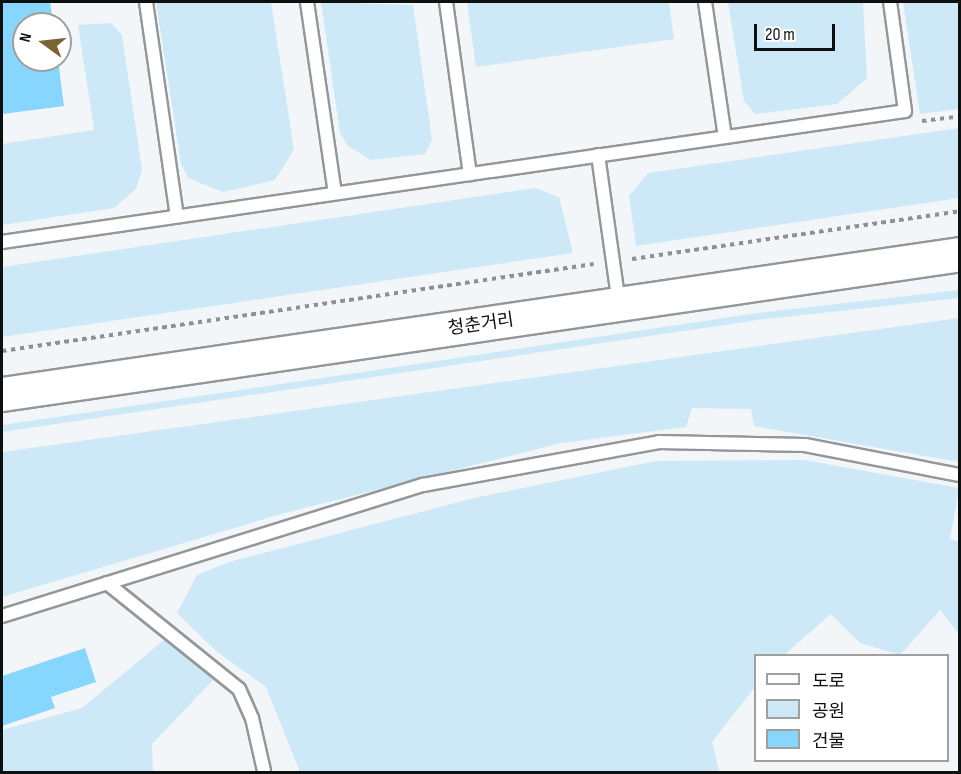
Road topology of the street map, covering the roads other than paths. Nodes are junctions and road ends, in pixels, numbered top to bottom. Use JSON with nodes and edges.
{"nodes":[{"id":1,"x":147,"y":2,"type":"edge"},
{"id":2,"x":307,"y":2,"type":"edge"},
{"id":3,"x":446,"y":2,"type":"edge"},
{"id":4,"x":705,"y":2,"type":"edge"},
{"id":5,"x":890,"y":2,"type":"edge"},
{"id":6,"x":725,"y":137,"type":"junction"},
{"id":7,"x":598,"y":155,"type":"junction"},
{"id":8,"x":470,"y":174,"type":"junction"},
{"id":9,"x":334,"y":194,"type":"junction"},
{"id":10,"x":177,"y":216,"type":"junction"},
{"id":11,"x":2,"y":242,"type":"edge"},
{"id":12,"x":960,"y":254,"type":"edge"},
{"id":13,"x":619,"y":305,"type":"junction"},
{"id":14,"x":2,"y":394,"type":"edge"},
{"id":15,"x":960,"y":475,"type":"edge"},
{"id":16,"x":107,"y":583,"type":"junction"},
{"id":17,"x":2,"y":616,"type":"edge"},
{"id":18,"x":264,"y":771,"type":"dead end"}],
"edges":[{"from":1,"to":10,"type":"lane"},
{"from":2,"to":9,"type":"lane"},
{"from":3,"to":8,"type":"lane"},
{"from":4,"to":6,"type":"lane"},
{"from":5,"to":6,"type":"lane"},
{"from":6,"to":7,"type":"lane"},
{"from":7,"to":8,"type":"lane"},
{"from":7,"to":13,"type":"lane"},
{"from":8,"to":9,"type":"lane"},
{"from":9,"to":10,"type":"lane"},
{"from":10,"to":11,"type":"lane"},
{"from":12,"to":13,"type":"main road","name":"청춘거리"},
{"from":13,"to":14,"type":"main road","name":"청춘거리"},
{"from":15,"to":16,"type":"lane"},
{"from":16,"to":17,"type":"lane"},
{"from":16,"to":18,"type":"lane"}]}
